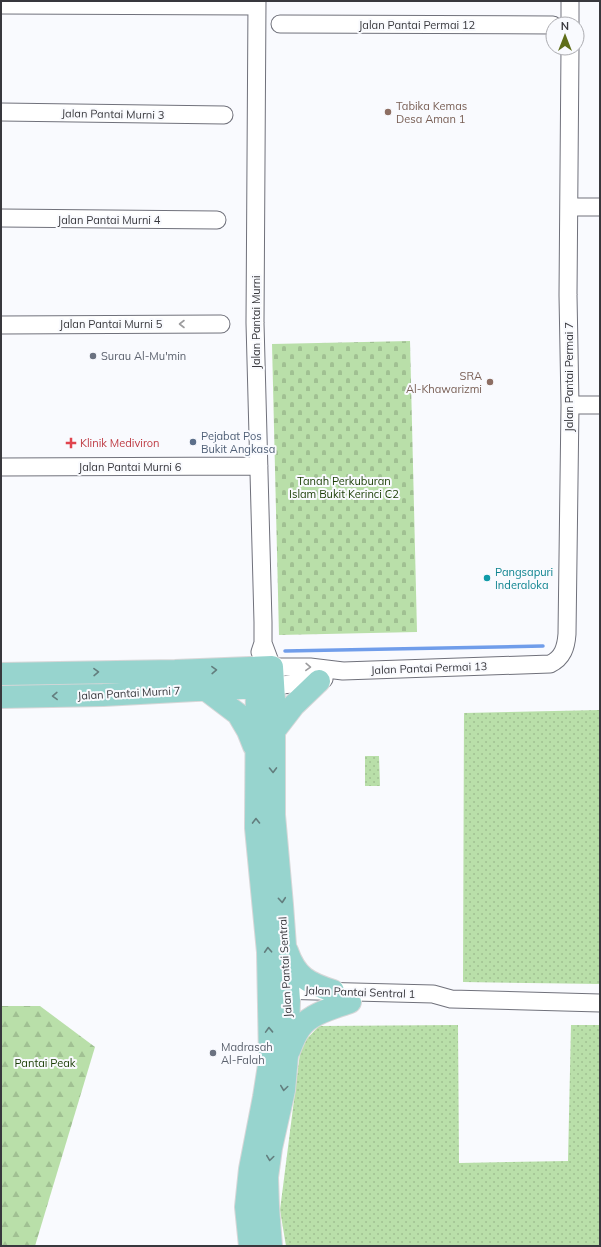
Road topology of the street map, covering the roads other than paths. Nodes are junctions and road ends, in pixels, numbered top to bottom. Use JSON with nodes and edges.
{"nodes":[{"id":1,"x":570,"y":1,"type":"edge"},
{"id":2,"x":256,"y":3,"type":"edge"},
{"id":3,"x":1,"y":5,"type":"edge"},
{"id":4,"x":570,"y":16,"type":"edge"},
{"id":5,"x":280,"y":24,"type":"dead end"},
{"id":6,"x":545,"y":25,"type":"edge"},
{"id":7,"x":570,"y":56,"type":"edge"},
{"id":8,"x":1,"y":112,"type":"edge"},
{"id":9,"x":224,"y":115,"type":"dead end"},
{"id":10,"x":569,"y":207,"type":"junction"},
{"id":11,"x":600,"y":207,"type":"edge"},
{"id":12,"x":1,"y":218,"type":"edge"},
{"id":13,"x":217,"y":220,"type":"dead end"},
{"id":14,"x":221,"y":324,"type":"dead end"},
{"id":15,"x":1,"y":325,"type":"edge"},
{"id":16,"x":600,"y":404,"type":"edge"},
{"id":17,"x":570,"y":405,"type":"junction"},
{"id":18,"x":259,"y":466,"type":"junction"},
{"id":19,"x":1,"y":467,"type":"edge"},
{"id":20,"x":515,"y":665,"type":"joint"},
{"id":21,"x":343,"y":671,"type":"junction"},
{"id":22,"x":1,"y":674,"type":"edge"},
{"id":23,"x":265,"y":677,"type":"junction"},
{"id":24,"x":319,"y":681,"type":"junction"},
{"id":25,"x":205,"y":689,"type":"junction"},
{"id":26,"x":1,"y":697,"type":"edge"},
{"id":27,"x":274,"y":731,"type":"junction"},
{"id":28,"x":256,"y":751,"type":"junction"},
{"id":29,"x":284,"y":944,"type":"junction"},
{"id":30,"x":278,"y":995,"type":"junction"},
{"id":31,"x":342,"y":997,"type":"junction"},
{"id":32,"x":600,"y":1003,"type":"edge"},
{"id":33,"x":287,"y":1056,"type":"junction"},
{"id":34,"x":246,"y":1206,"type":"junction"},
{"id":35,"x":268,"y":1206,"type":"junction"},
{"id":36,"x":250,"y":1246,"type":"edge"},
{"id":37,"x":271,"y":1246,"type":"edge"}],
"edges":[{"from":1,"to":4,"type":"street"},
{"from":2,"to":3,"type":"street"},
{"from":2,"to":18,"type":"street","name":"Jalan Pantai Murni"},
{"from":5,"to":6,"type":"street","name":"Jalan Pantai Permai 12"},
{"from":7,"to":10,"type":"street","name":"Jalan Pantai Permai 7"},
{"from":8,"to":9,"type":"street","name":"Jalan Pantai Murni 3"},
{"from":10,"to":11,"type":"street"},
{"from":10,"to":17,"type":"street","name":"Jalan Pantai Permai 7"},
{"from":12,"to":13,"type":"street","name":"Jalan Pantai Murni 4"},
{"from":14,"to":15,"type":"street","name":"Jalan Pantai Murni 5","one_way":true},
{"from":16,"to":17,"type":"street"},
{"from":17,"to":20,"type":"street","name":"Jalan Pantai Permai 7"},
{"from":18,"to":19,"type":"street","name":"Jalan Pantai Murni 6"},
{"from":18,"to":23,"type":"street","name":"Jalan Pantai Murni"},
{"from":20,"to":21,"type":"street","name":"Jalan Pantai Permai 13"},
{"from":23,"to":21,"type":"street","name":"Jalan Pantai Permai 13","one_way":true},
{"from":21,"to":24,"type":"street","name":"Jalan Pantai Permai 13"},
{"from":22,"to":23,"type":"main road","name":"Jalan Pantai Murni 7","one_way":true},
{"from":23,"to":24,"type":"street","name":"Jalan Pantai Permai 13"},
{"from":23,"to":25,"type":"main road","name":"Jalan Pantai Murni 7"},
{"from":23,"to":27,"type":"main road","name":"Jalan Pantai Sentral"},
{"from":23,"to":28,"type":"main road","name":"Jalan Pantai Sentral"},
{"from":24,"to":27,"type":"main road"},
{"from":25,"to":26,"type":"main road","name":"Jalan Pantai Murni 7","one_way":true},
{"from":25,"to":28,"type":"main road"},
{"from":27,"to":29,"type":"main road","name":"Jalan Pantai Sentral","one_way":true},
{"from":30,"to":28,"type":"main road","name":"Jalan Pantai Sentral","one_way":true},
{"from":29,"to":30,"type":"main road","name":"Jalan Pantai Sentral"},
{"from":29,"to":31,"type":"main road"},
{"from":30,"to":31,"type":"street","name":"Jalan Pantai Sentral 1"},
{"from":30,"to":33,"type":"main road","name":"Jalan Pantai Sentral"},
{"from":34,"to":30,"type":"main road","name":"Jalan Pantai Sentral","one_way":true},
{"from":31,"to":32,"type":"street","name":"Jalan Pantai Sentral 1"},
{"from":31,"to":33,"type":"main road"},
{"from":33,"to":35,"type":"main road","name":"Jalan Pantai Sentral","one_way":true},
{"from":34,"to":35,"type":"main road"},
{"from":34,"to":36,"type":"main road","name":"Jalan Pantai Sentral"},
{"from":35,"to":37,"type":"main road","name":"Jalan Pantai Sentral"}]}
